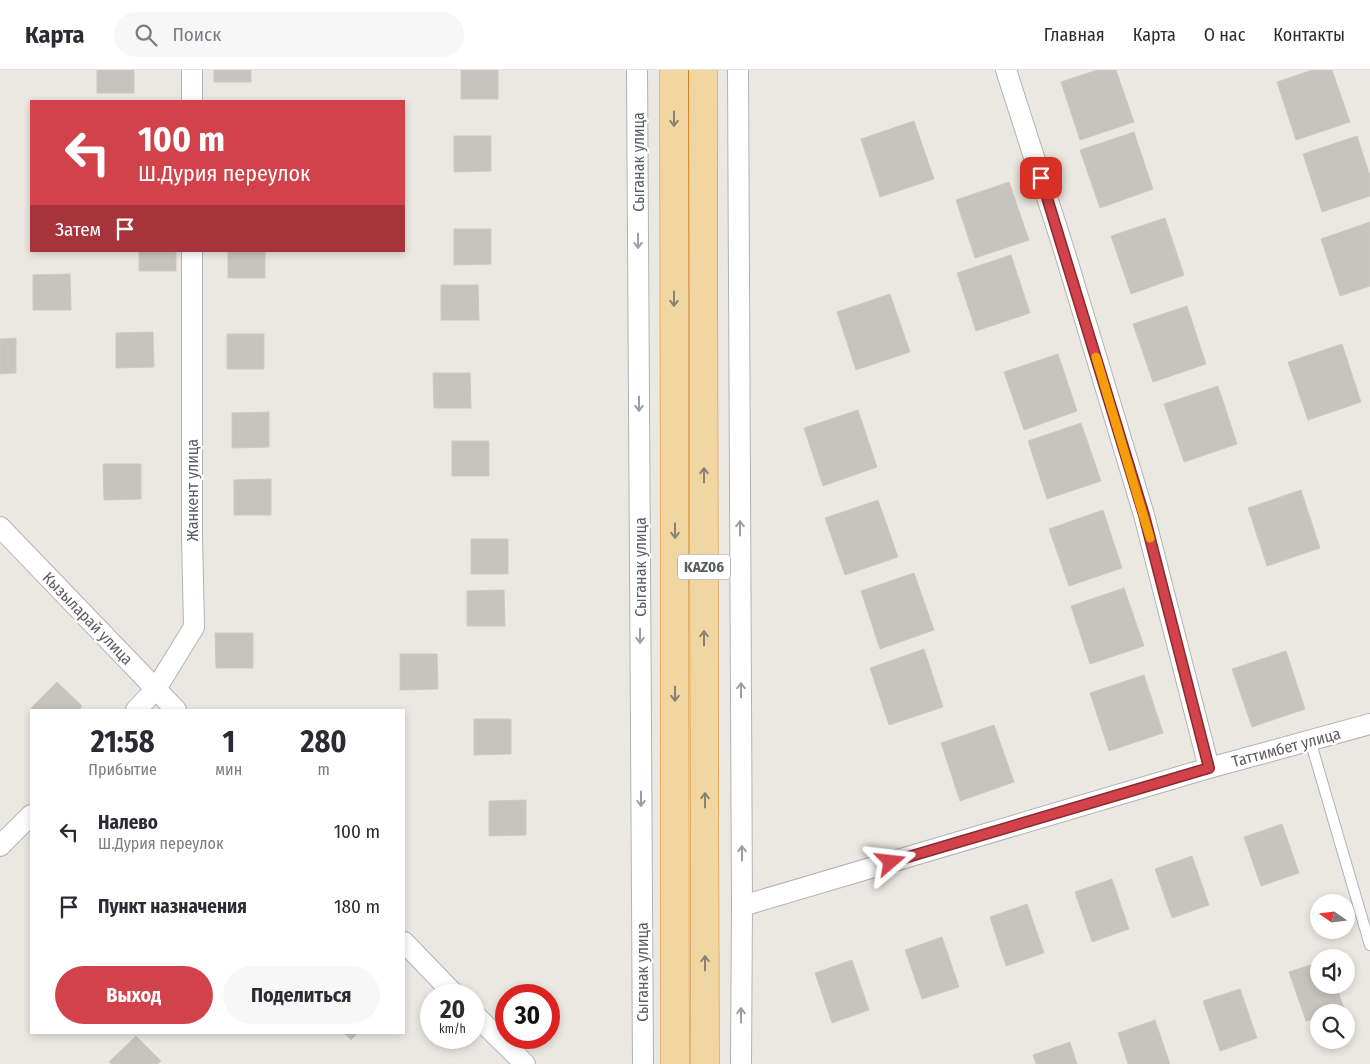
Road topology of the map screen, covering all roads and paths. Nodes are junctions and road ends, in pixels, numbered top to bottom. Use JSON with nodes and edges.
{"nodes":[{"id":1,"x":192,"y":70,"type":"edge"},
{"id":2,"x":637,"y":70,"type":"edge"},
{"id":3,"x":674,"y":70,"type":"edge"},
{"id":4,"x":703,"y":70,"type":"edge"},
{"id":5,"x":738,"y":70,"type":"edge"},
{"id":6,"x":1006,"y":70,"type":"edge"},
{"id":7,"x":192,"y":100,"type":"edge"},
{"id":8,"x":192,"y":252,"type":"edge"},
{"id":9,"x":0,"y":527,"type":"edge"},
{"id":10,"x":156,"y":690,"type":"junction"},
{"id":11,"x":137,"y":709,"type":"edge"},
{"id":12,"x":175,"y":709,"type":"edge"},
{"id":13,"x":1370,"y":724,"type":"edge"},
{"id":14,"x":1310,"y":740,"type":"junction"},
{"id":15,"x":1209,"y":768,"type":"junction"},
{"id":16,"x":30,"y":816,"type":"edge"},
{"id":17,"x":0,"y":846,"type":"edge"},
{"id":18,"x":742,"y":906,"type":"junction"},
{"id":19,"x":405,"y":943,"type":"edge"},
{"id":20,"x":1370,"y":945,"type":"edge"},
{"id":21,"x":444,"y":984,"type":"edge"},
{"id":22,"x":485,"y":1025,"type":"edge"},
{"id":23,"x":525,"y":1064,"type":"edge"},
{"id":24,"x":643,"y":1064,"type":"edge"},
{"id":25,"x":675,"y":1064,"type":"edge"},
{"id":26,"x":706,"y":1064,"type":"edge"},
{"id":27,"x":741,"y":1064,"type":"edge"}],
"edges":[{"from":1,"to":7,"type":"street"},
{"from":2,"to":24,"type":"street","name":"Сыганак улица","one_way":true},
{"from":3,"to":25,"type":"highway","number":"KАZ06","one_way":true},
{"from":26,"to":4,"type":"highway","number":"KАZ06","one_way":true},
{"from":18,"to":5,"type":"street","one_way":true},
{"from":6,"to":15,"type":"street"},
{"from":8,"to":10,"type":"street","name":"Жанкент улица"},
{"from":9,"to":10,"type":"street","name":"Кызыларай улица"},
{"from":10,"to":11,"type":"street","name":"Жанкент улица"},
{"from":10,"to":12,"type":"street","name":"Кызыларай улица"},
{"from":13,"to":14,"type":"street","name":"Таттимбет улица"},
{"from":14,"to":15,"type":"street","name":"Таттимбет улица"},
{"from":14,"to":20,"type":"lane"},
{"from":15,"to":18,"type":"street","name":"Таттимбет улица"},
{"from":16,"to":17,"type":"street"},
{"from":27,"to":18,"type":"street","one_way":true},
{"from":19,"to":21,"type":"street"},
{"from":22,"to":23,"type":"street"}]}
